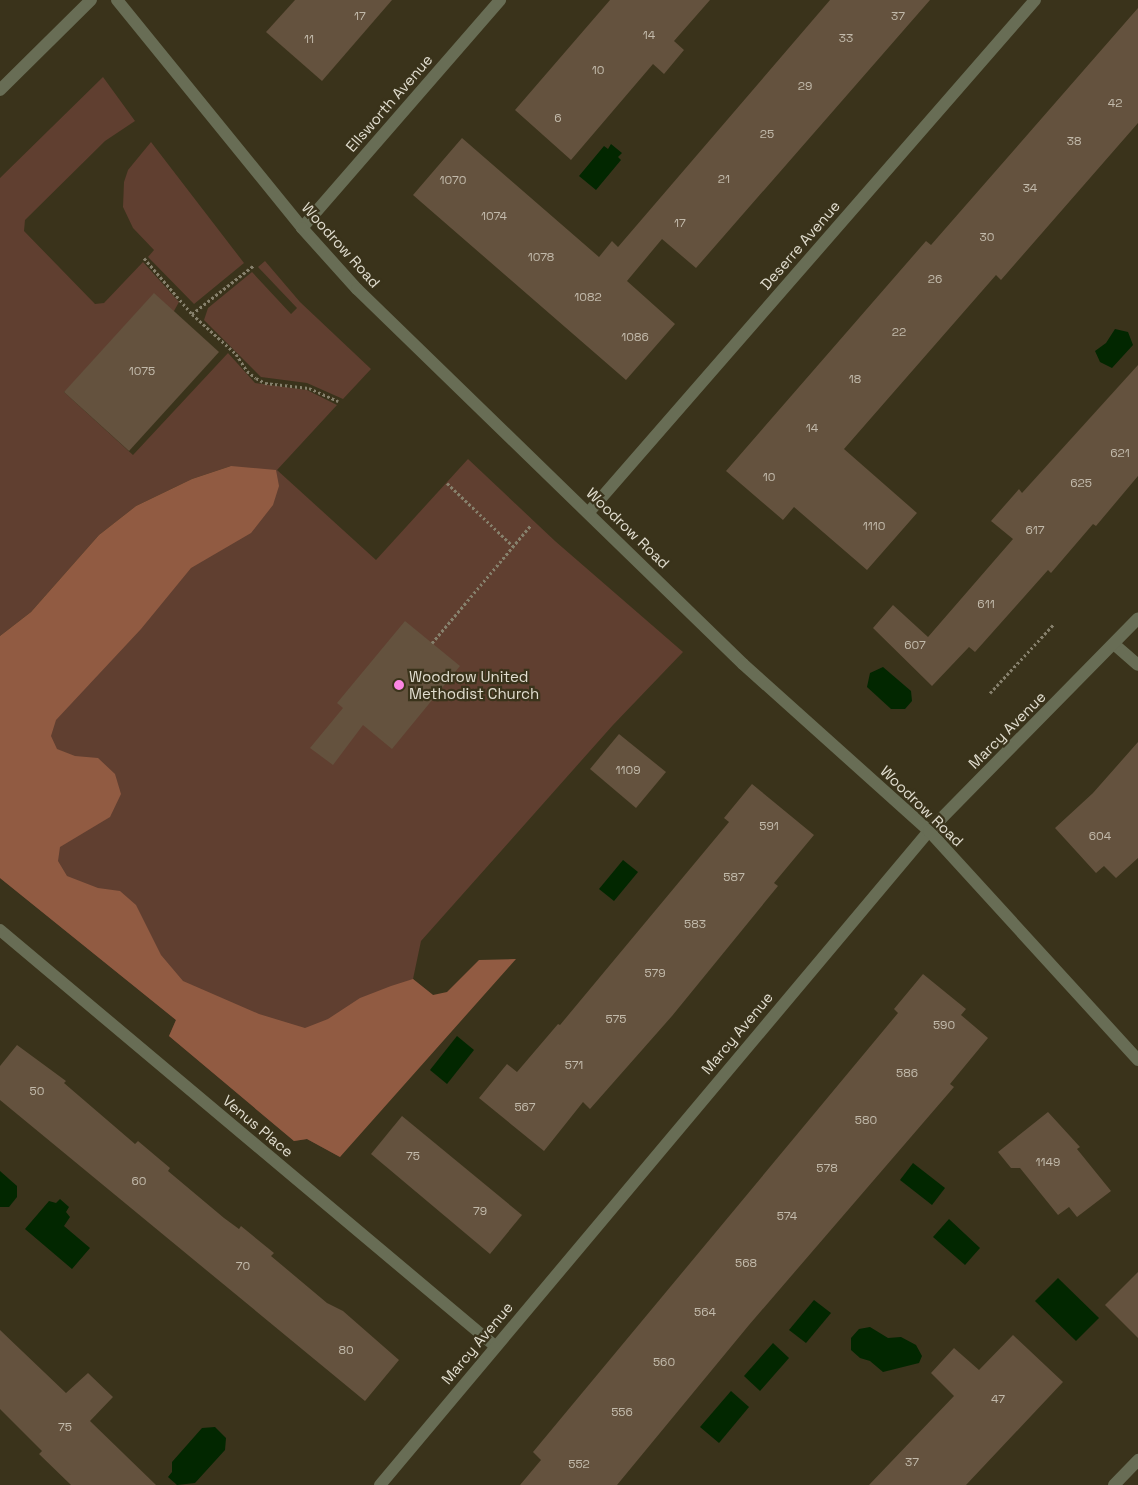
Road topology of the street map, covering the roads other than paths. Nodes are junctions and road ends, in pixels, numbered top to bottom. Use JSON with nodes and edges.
{"nodes":[{"id":1,"x":91,"y":0,"type":"edge"},
{"id":2,"x":117,"y":0,"type":"edge"},
{"id":3,"x":500,"y":0,"type":"edge"},
{"id":4,"x":1035,"y":0,"type":"edge"},
{"id":5,"x":0,"y":90,"type":"edge"},
{"id":6,"x":302,"y":228,"type":"junction"},
{"id":7,"x":589,"y":512,"type":"junction"},
{"id":8,"x":1138,"y":618,"type":"edge"},
{"id":9,"x":1115,"y":645,"type":"junction"},
{"id":10,"x":1138,"y":665,"type":"edge"},
{"id":11,"x":928,"y":831,"type":"junction"},
{"id":12,"x":0,"y":930,"type":"edge"},
{"id":13,"x":1138,"y":1060,"type":"edge"},
{"id":14,"x":495,"y":1346,"type":"junction"},
{"id":15,"x":1138,"y":1460,"type":"edge"},
{"id":16,"x":380,"y":1485,"type":"edge"},
{"id":17,"x":1114,"y":1485,"type":"edge"}],
"edges":[{"from":1,"to":5,"type":"street"},
{"from":2,"to":6,"type":"street","name":"Woodrow Road"},
{"from":3,"to":6,"type":"street","name":"Ellsworth Avenue"},
{"from":4,"to":7,"type":"street","name":"Deserre Avenue"},
{"from":6,"to":7,"type":"street","name":"Woodrow Road"},
{"from":7,"to":11,"type":"street","name":"Woodrow Road"},
{"from":8,"to":9,"type":"street","name":"Marcy Avenue"},
{"from":9,"to":10,"type":"street"},
{"from":9,"to":11,"type":"street","name":"Marcy Avenue"},
{"from":11,"to":13,"type":"street","name":"Woodrow Road"},
{"from":11,"to":14,"type":"street","name":"Marcy Avenue"},
{"from":12,"to":14,"type":"street","name":"Venus Place"},
{"from":14,"to":16,"type":"street","name":"Marcy Avenue"},
{"from":15,"to":17,"type":"street"}]}
